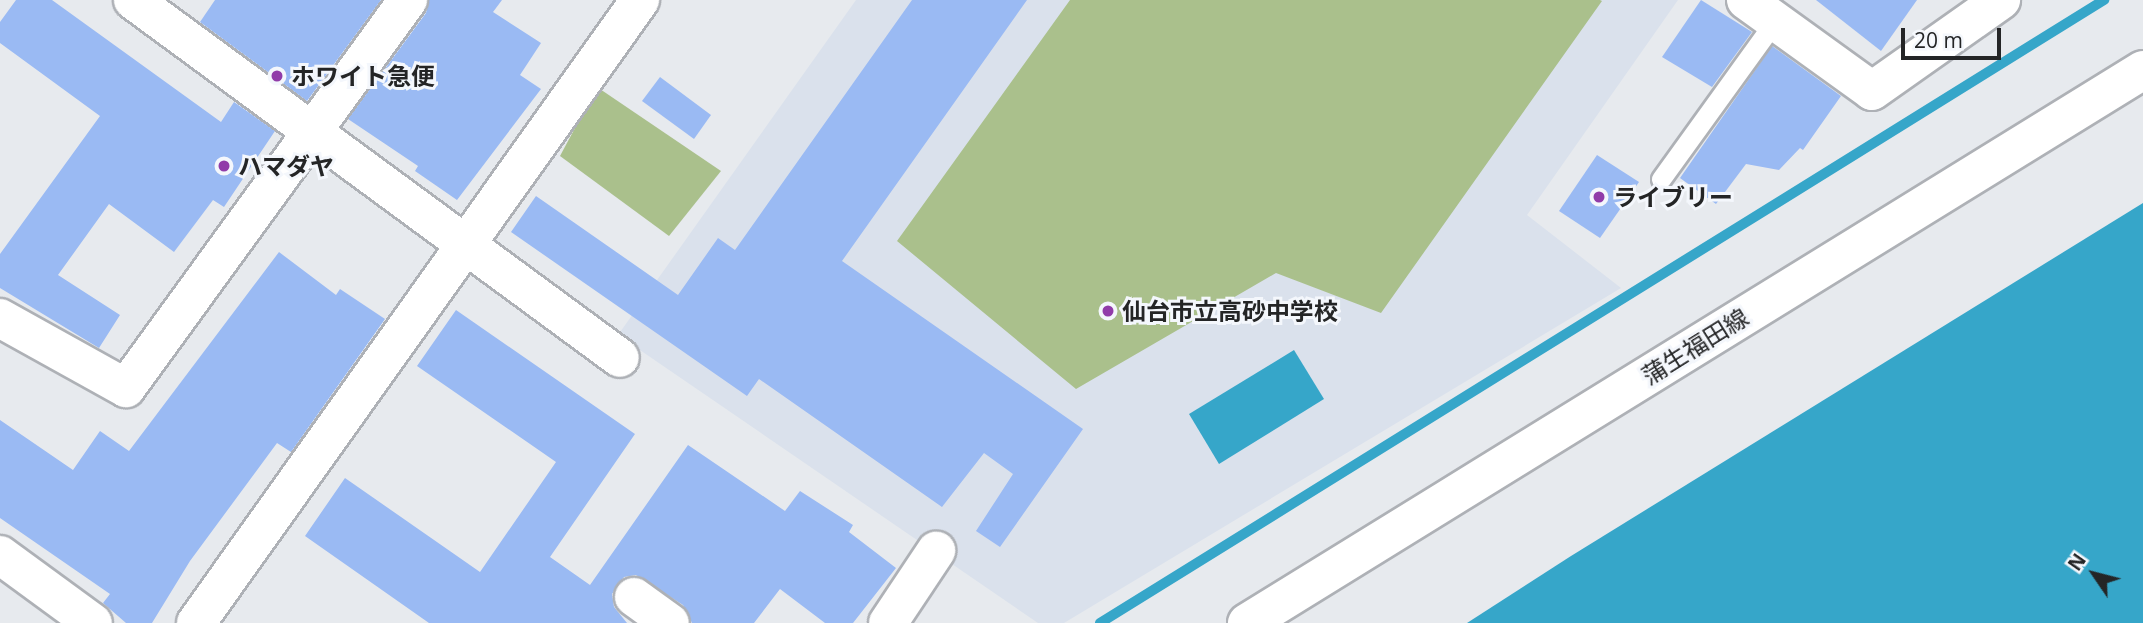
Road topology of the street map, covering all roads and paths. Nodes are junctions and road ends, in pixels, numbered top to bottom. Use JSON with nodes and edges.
{"nodes":[{"id":1,"x":408,"y":0,"type":"edge"},
{"id":2,"x":640,"y":0,"type":"edge"},
{"id":3,"x":2001,"y":0,"type":"edge"},
{"id":4,"x":156,"y":6,"type":"edge"},
{"id":5,"x":1760,"y":10,"type":"edge"},
{"id":6,"x":2143,"y":70,"type":"edge"},
{"id":7,"x":314,"y":133,"type":"junction"},
{"id":8,"x":1661,"y":179,"type":"dead end"},
{"id":9,"x":463,"y":244,"type":"junction"},
{"id":10,"x":0,"y":318,"type":"edge"},
{"id":11,"x":620,"y":358,"type":"dead end"},
{"id":12,"x":936,"y":551,"type":"dead end"},
{"id":13,"x":0,"y":555,"type":"edge"},
{"id":14,"x":634,"y":597,"type":"dead end"},
{"id":15,"x":93,"y":623,"type":"edge"},
{"id":16,"x":197,"y":623,"type":"edge"},
{"id":17,"x":670,"y":623,"type":"edge"},
{"id":18,"x":888,"y":623,"type":"edge"},
{"id":19,"x":1247,"y":623,"type":"edge"}],
"edges":[{"from":1,"to":7,"type":"street"},
{"from":2,"to":9,"type":"street"},
{"from":3,"to":5,"type":"street"},
{"from":4,"to":7,"type":"street"},
{"from":5,"to":8,"type":"lane"},
{"from":6,"to":19,"type":"street","name":"蒲生福田線"},
{"from":7,"to":9,"type":"street"},
{"from":7,"to":10,"type":"street"},
{"from":9,"to":11,"type":"street"},
{"from":9,"to":16,"type":"street"},
{"from":12,"to":18,"type":"street"},
{"from":13,"to":15,"type":"street"},
{"from":14,"to":17,"type":"street"}]}
